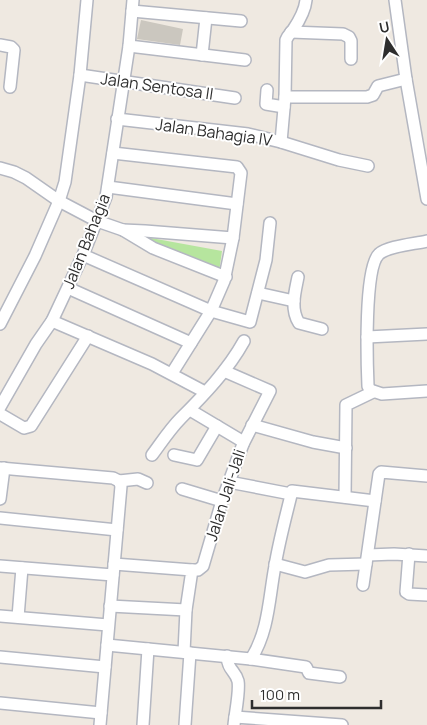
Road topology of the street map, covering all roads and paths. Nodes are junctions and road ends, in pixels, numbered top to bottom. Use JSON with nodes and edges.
{"nodes":[{"id":1,"x":87,"y":0,"type":"edge"},
{"id":2,"x":306,"y":0,"type":"edge"},
{"id":3,"x":395,"y":0,"type":"edge"},
{"id":4,"x":133,"y":5,"type":"edge"},
{"id":5,"x":206,"y":18,"type":"junction"},
{"id":6,"x":241,"y":21,"type":"dead end"},
{"id":7,"x":291,"y":32,"type":"junction"},
{"id":8,"x":0,"y":45,"type":"edge"},
{"id":9,"x":129,"y":46,"type":"junction"},
{"id":10,"x":202,"y":55,"type":"junction"},
{"id":11,"x":351,"y":59,"type":"dead end"},
{"id":12,"x":245,"y":60,"type":"dead end"},
{"id":13,"x":80,"y":75,"type":"junction"},
{"id":14,"x":406,"y":79,"type":"junction"},
{"id":15,"x":123,"y":81,"type":"junction"},
{"id":16,"x":10,"y":87,"type":"dead end"},
{"id":17,"x":267,"y":90,"type":"dead end"},
{"id":18,"x":235,"y":98,"type":"dead end"},
{"id":19,"x":284,"y":102,"type":"junction"},
{"id":20,"x":117,"y":119,"type":"junction"},
{"id":21,"x":281,"y":142,"type":"junction"},
{"id":22,"x":113,"y":153,"type":"junction"},
{"id":23,"x":368,"y":166,"type":"dead end"},
{"id":24,"x":0,"y":168,"type":"edge"},
{"id":25,"x":108,"y":187,"type":"junction"},
{"id":26,"x":427,"y":199,"type":"edge"},
{"id":27,"x":59,"y":201,"type":"junction"},
{"id":28,"x":237,"y":204,"type":"junction"},
{"id":29,"x":97,"y":221,"type":"junction"},
{"id":30,"x":270,"y":223,"type":"dead end"},
{"id":31,"x":123,"y":230,"type":"junction"},
{"id":32,"x":233,"y":238,"type":"junction"},
{"id":33,"x":427,"y":241,"type":"edge"},
{"id":34,"x":84,"y":255,"type":"junction"},
{"id":35,"x":226,"y":277,"type":"junction"},
{"id":36,"x":298,"y":277,"type":"dead end"},
{"id":37,"x":68,"y":288,"type":"junction"},
{"id":38,"x":258,"y":293,"type":"junction"},
{"id":39,"x":294,"y":300,"type":"junction"},
{"id":40,"x":212,"y":311,"type":"junction"},
{"id":41,"x":52,"y":321,"type":"junction"},
{"id":42,"x":0,"y":324,"type":"edge"},
{"id":43,"x":322,"y":329,"type":"dead end"},
{"id":44,"x":427,"y":334,"type":"edge"},
{"id":45,"x":88,"y":336,"type":"junction"},
{"id":46,"x":366,"y":337,"type":"junction"},
{"id":47,"x":244,"y":341,"type":"dead end"},
{"id":48,"x":191,"y":343,"type":"junction"},
{"id":49,"x":174,"y":370,"type":"dead end"},
{"id":50,"x":224,"y":371,"type":"junction"},
{"id":51,"x":427,"y":391,"type":"edge"},
{"id":52,"x":205,"y":392,"type":"junction"},
{"id":53,"x":373,"y":392,"type":"junction"},
{"id":54,"x":0,"y":407,"type":"edge"},
{"id":55,"x":190,"y":410,"type":"junction"},
{"id":56,"x":0,"y":414,"type":"edge"},
{"id":57,"x":252,"y":425,"type":"junction"},
{"id":58,"x":217,"y":426,"type":"junction"},
{"id":59,"x":243,"y":444,"type":"junction"},
{"id":60,"x":346,"y":448,"type":"junction"},
{"id":61,"x":152,"y":455,"type":"dead end"},
{"id":62,"x":174,"y":455,"type":"dead end"},
{"id":63,"x":2,"y":468,"type":"edge"},
{"id":64,"x":427,"y":476,"type":"edge"},
{"id":65,"x":119,"y":482,"type":"junction"},
{"id":66,"x":229,"y":482,"type":"junction"},
{"id":67,"x":147,"y":483,"type":"dead end"},
{"id":68,"x":182,"y":489,"type":"dead end"},
{"id":69,"x":291,"y":494,"type":"junction"},
{"id":70,"x":345,"y":497,"type":"junction"},
{"id":71,"x":0,"y":499,"type":"edge"},
{"id":72,"x":222,"y":501,"type":"junction"},
{"id":73,"x":375,"y":501,"type":"junction"},
{"id":74,"x":0,"y":518,"type":"edge"},
{"id":75,"x":117,"y":530,"type":"junction"},
{"id":76,"x":409,"y":554,"type":"junction"},
{"id":77,"x":427,"y":556,"type":"edge"},
{"id":78,"x":367,"y":560,"type":"junction"},
{"id":79,"x":275,"y":564,"type":"junction"},
{"id":80,"x":0,"y":566,"type":"edge"},
{"id":81,"x":22,"y":568,"type":"junction"},
{"id":82,"x":113,"y":570,"type":"junction"},
{"id":83,"x":192,"y":570,"type":"junction"},
{"id":84,"x":363,"y":585,"type":"dead end"},
{"id":85,"x":427,"y":595,"type":"edge"},
{"id":86,"x":110,"y":606,"type":"junction"},
{"id":87,"x":186,"y":610,"type":"junction"},
{"id":88,"x":0,"y":616,"type":"edge"},
{"id":89,"x":18,"y":617,"type":"junction"},
{"id":90,"x":108,"y":625,"type":"junction"},
{"id":91,"x":107,"y":645,"type":"junction"},
{"id":92,"x":148,"y":649,"type":"junction"},
{"id":93,"x":187,"y":652,"type":"junction"},
{"id":94,"x":227,"y":656,"type":"junction"},
{"id":95,"x":0,"y":657,"type":"edge"},
{"id":96,"x":251,"y":659,"type":"junction"},
{"id":97,"x":105,"y":666,"type":"junction"},
{"id":98,"x":340,"y":676,"type":"dead end"},
{"id":99,"x":0,"y":702,"type":"edge"},
{"id":100,"x":100,"y":719,"type":"edge"},
{"id":101,"x":235,"y":721,"type":"edge"},
{"id":102,"x":143,"y":725,"type":"edge"},
{"id":103,"x":185,"y":725,"type":"edge"},
{"id":104,"x":342,"y":725,"type":"edge"}],
"edges":[{"from":1,"to":13,"type":"street"},
{"from":2,"to":7,"type":"street"},
{"from":3,"to":14,"type":"street"},
{"from":4,"to":5,"type":"street"},
{"from":4,"to":9,"type":"street","name":"Jalan Bahagia"},
{"from":5,"to":6,"type":"street"},
{"from":5,"to":10,"type":"street"},
{"from":7,"to":11,"type":"street"},
{"from":7,"to":19,"type":"street"},
{"from":8,"to":16,"type":"street"},
{"from":9,"to":10,"type":"street"},
{"from":9,"to":15,"type":"street","name":"Jalan Bahagia"},
{"from":10,"to":12,"type":"street"},
{"from":13,"to":15,"type":"street","name":"Jalan Sentosa II"},
{"from":13,"to":27,"type":"street"},
{"from":14,"to":19,"type":"street"},
{"from":14,"to":26,"type":"street"},
{"from":15,"to":18,"type":"street","name":"Jalan Sentosa II"},
{"from":15,"to":20,"type":"street","name":"Jalan Bahagia"},
{"from":17,"to":19,"type":"street"},
{"from":19,"to":21,"type":"street"},
{"from":20,"to":21,"type":"street","name":"Jalan Bahagia IV"},
{"from":20,"to":22,"type":"street","name":"Jalan Bahagia"},
{"from":21,"to":23,"type":"street","name":"Jalan Bahagia IV"},
{"from":22,"to":25,"type":"street","name":"Jalan Bahagia"},
{"from":22,"to":28,"type":"street"},
{"from":24,"to":27,"type":"street"},
{"from":25,"to":28,"type":"street"},
{"from":25,"to":29,"type":"street","name":"Jalan Bahagia"},
{"from":27,"to":29,"type":"street"},
{"from":27,"to":42,"type":"street"},
{"from":28,"to":32,"type":"street"},
{"from":29,"to":31,"type":"street"},
{"from":29,"to":34,"type":"street","name":"Jalan Bahagia"},
{"from":30,"to":38,"type":"street"},
{"from":31,"to":32,"type":"street"},
{"from":31,"to":35,"type":"street"},
{"from":32,"to":35,"type":"street"},
{"from":33,"to":46,"type":"street"},
{"from":34,"to":37,"type":"street","name":"Jalan Bahagia"},
{"from":34,"to":40,"type":"street"},
{"from":35,"to":40,"type":"street"},
{"from":36,"to":39,"type":"street"},
{"from":37,"to":41,"type":"street","name":"Jalan Bahagia"},
{"from":37,"to":48,"type":"street"},
{"from":38,"to":39,"type":"street"},
{"from":38,"to":40,"type":"street"},
{"from":39,"to":43,"type":"street"},
{"from":40,"to":48,"type":"street"},
{"from":41,"to":45,"type":"street"},
{"from":41,"to":54,"type":"street","name":"Jalan Bahagia"},
{"from":44,"to":46,"type":"street"},
{"from":45,"to":52,"type":"street"},
{"from":45,"to":56,"type":"street"},
{"from":46,"to":53,"type":"street"},
{"from":47,"to":50,"type":"street"},
{"from":48,"to":49,"type":"street"},
{"from":50,"to":52,"type":"street"},
{"from":50,"to":57,"type":"street"},
{"from":51,"to":53,"type":"street"},
{"from":52,"to":55,"type":"street"},
{"from":53,"to":60,"type":"street"},
{"from":55,"to":58,"type":"street","name":"Jalan Jali-Jali"},
{"from":55,"to":61,"type":"street"},
{"from":57,"to":59,"type":"street"},
{"from":57,"to":60,"type":"street"},
{"from":58,"to":59,"type":"street","name":"Jalan Jali-Jali"},
{"from":58,"to":62,"type":"street"},
{"from":59,"to":66,"type":"street","name":"Jalan Jali-Jali"},
{"from":60,"to":70,"type":"street"},
{"from":63,"to":65,"type":"street"},
{"from":63,"to":71,"type":"street"},
{"from":64,"to":73,"type":"street"},
{"from":65,"to":67,"type":"street"},
{"from":65,"to":75,"type":"street"},
{"from":66,"to":69,"type":"street"},
{"from":66,"to":72,"type":"street","name":"Jalan Jali-Jali"},
{"from":68,"to":72,"type":"street"},
{"from":69,"to":70,"type":"street"},
{"from":69,"to":79,"type":"street"},
{"from":70,"to":73,"type":"street"},
{"from":72,"to":83,"type":"street","name":"Jalan Jali-Jali"},
{"from":73,"to":78,"type":"street"},
{"from":74,"to":75,"type":"street"},
{"from":75,"to":82,"type":"street"},
{"from":76,"to":77,"type":"street"},
{"from":76,"to":78,"type":"street"},
{"from":76,"to":85,"type":"street"},
{"from":78,"to":79,"type":"street"},
{"from":78,"to":84,"type":"street"},
{"from":79,"to":96,"type":"street"},
{"from":80,"to":81,"type":"street"},
{"from":81,"to":82,"type":"street"},
{"from":81,"to":89,"type":"street"},
{"from":82,"to":83,"type":"street"},
{"from":82,"to":86,"type":"street"},
{"from":83,"to":87,"type":"street"},
{"from":86,"to":87,"type":"street"},
{"from":86,"to":90,"type":"street"},
{"from":87,"to":93,"type":"street"},
{"from":88,"to":89,"type":"street"},
{"from":89,"to":90,"type":"street"},
{"from":90,"to":91,"type":"street"},
{"from":91,"to":92,"type":"street"},
{"from":91,"to":97,"type":"street"},
{"from":92,"to":93,"type":"street"},
{"from":92,"to":102,"type":"street"},
{"from":93,"to":94,"type":"street"},
{"from":93,"to":103,"type":"street"},
{"from":94,"to":96,"type":"street"},
{"from":94,"to":101,"type":"street"},
{"from":95,"to":97,"type":"street"},
{"from":96,"to":98,"type":"street"},
{"from":97,"to":100,"type":"street"},
{"from":99,"to":100,"type":"street"},
{"from":101,"to":104,"type":"street"}]}
